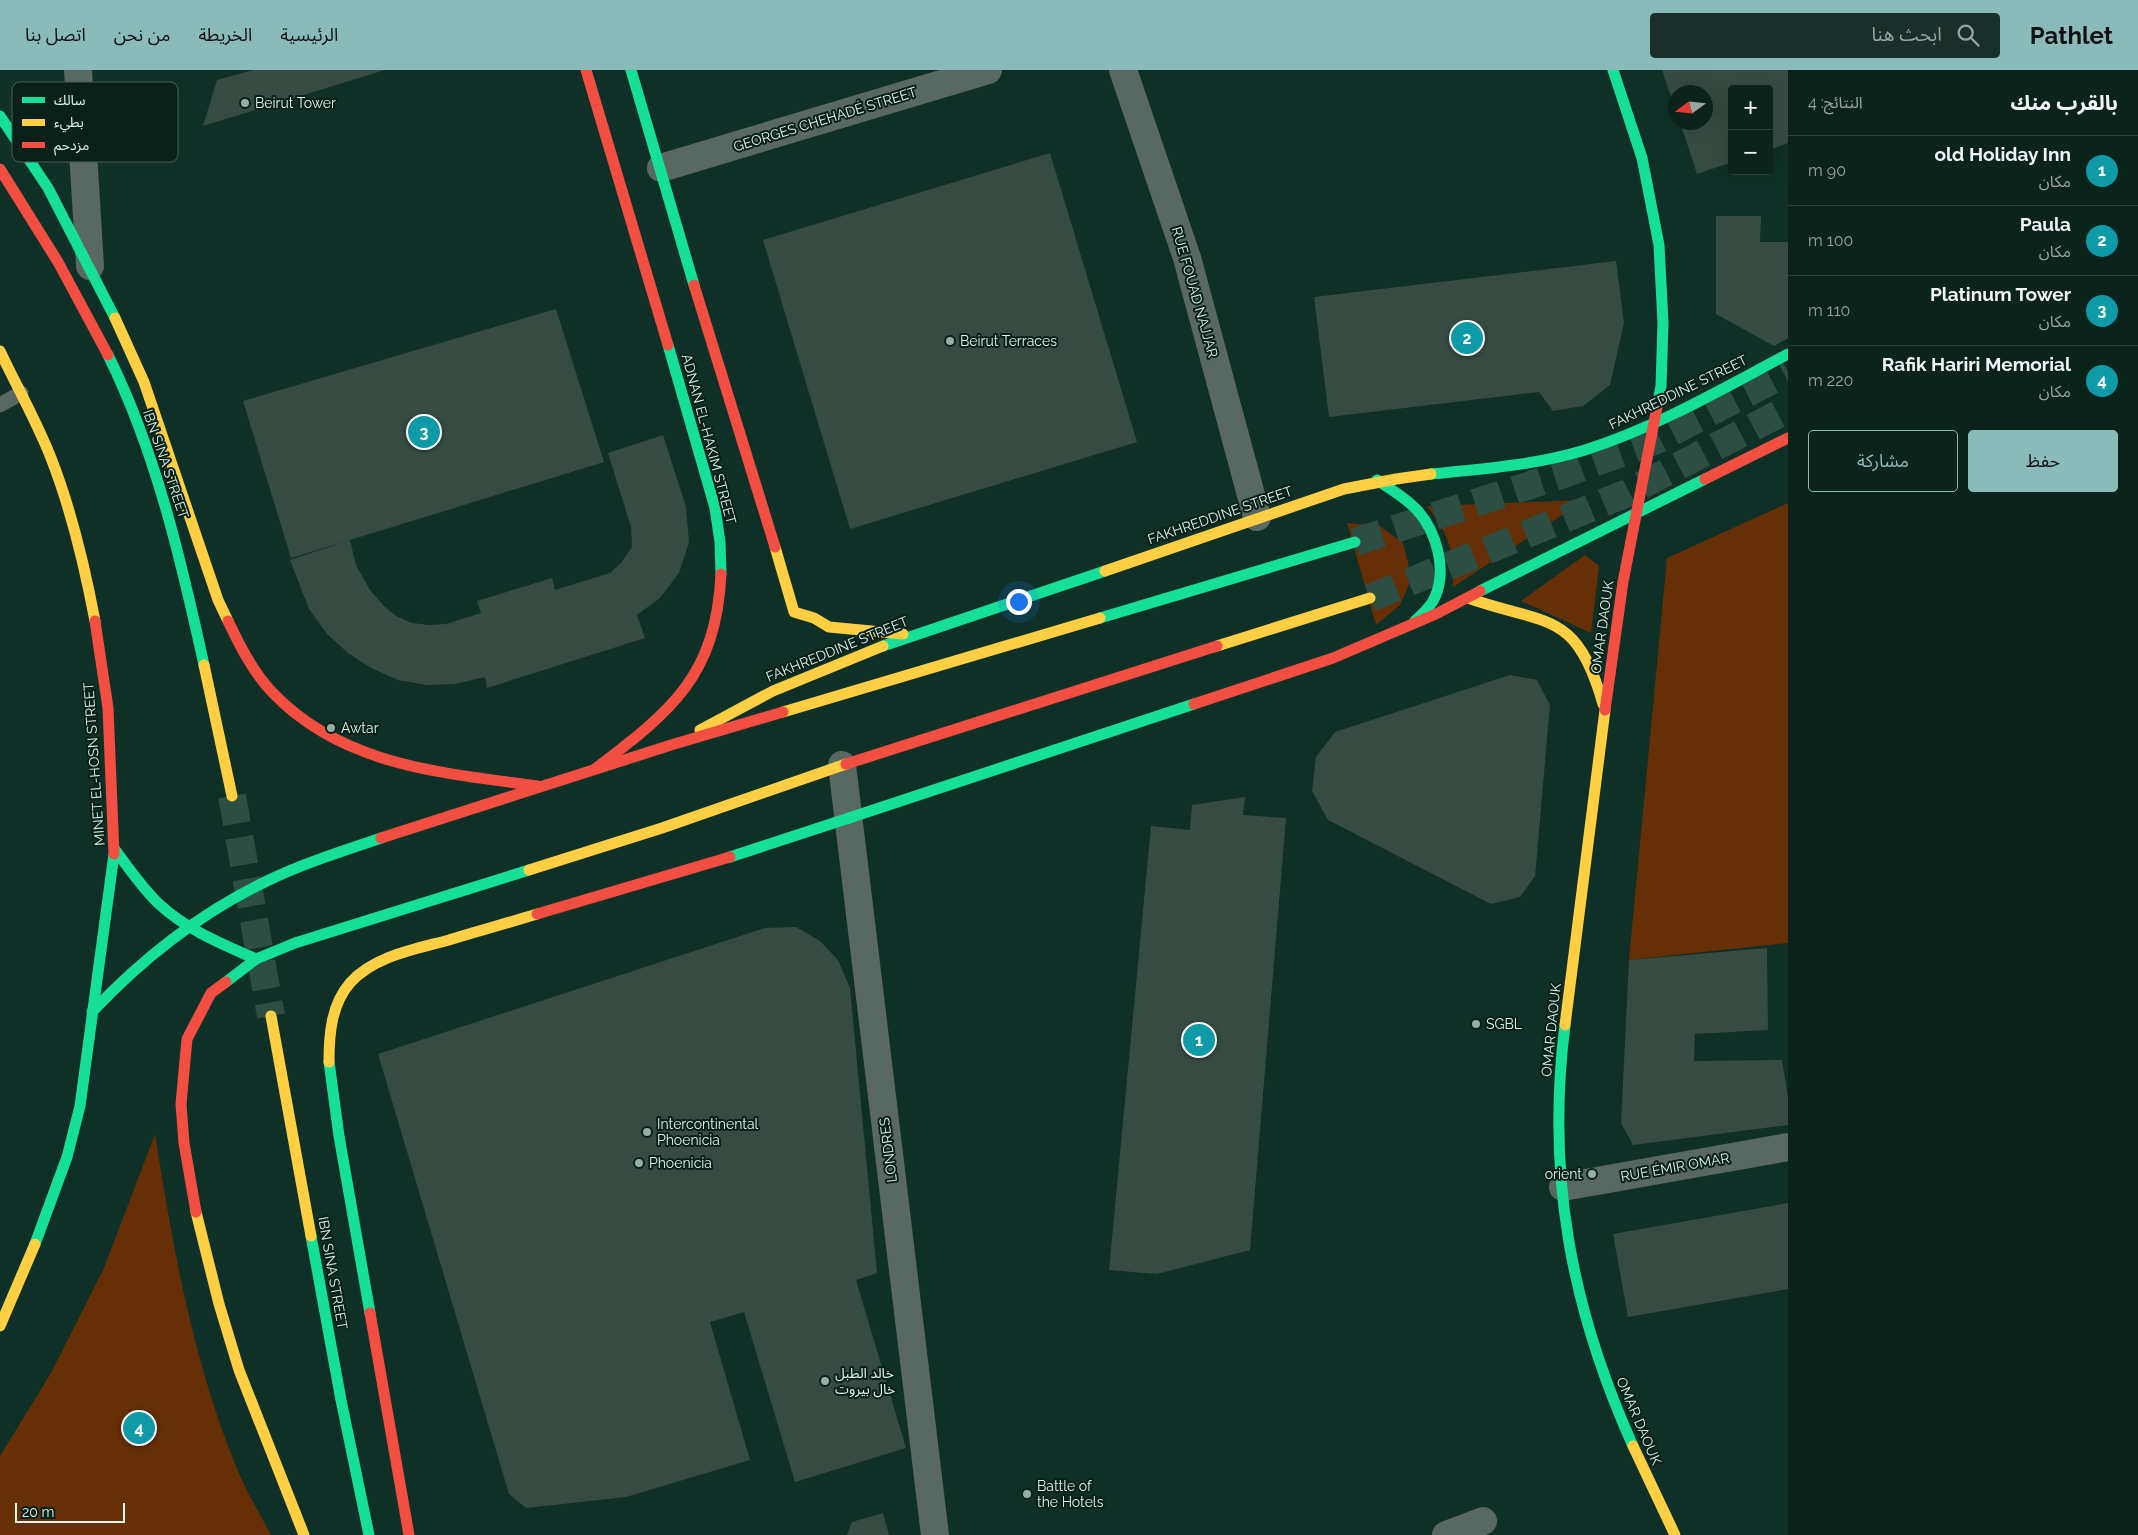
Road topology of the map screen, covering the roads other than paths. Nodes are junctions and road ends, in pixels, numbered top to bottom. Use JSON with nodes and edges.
{"nodes":[{"id":1,"x":586,"y":70,"type":"edge"},
{"id":2,"x":630,"y":70,"type":"edge"},
{"id":3,"x":988,"y":70,"type":"edge"},
{"id":4,"x":1123,"y":70,"type":"edge"},
{"id":5,"x":1613,"y":70,"type":"edge"},
{"id":6,"x":0,"y":116,"type":"edge"},
{"id":7,"x":12,"y":134,"type":"edge"},
{"id":8,"x":31,"y":162,"type":"edge"},
{"id":9,"x":84,"y":162,"type":"edge"},
{"id":10,"x":661,"y":168,"type":"junction"},
{"id":11,"x":0,"y":169,"type":"edge"},
{"id":12,"x":90,"y":266,"type":"junction"},
{"id":13,"x":0,"y":351,"type":"edge"},
{"id":14,"x":1788,"y":354,"type":"edge"},
{"id":15,"x":21,"y":394,"type":"junction"},
{"id":16,"x":0,"y":405,"type":"edge"},
{"id":17,"x":1655,"y":423,"type":"junction"},
{"id":18,"x":1788,"y":438,"type":"edge"},
{"id":19,"x":1377,"y":480,"type":"junction"},
{"id":20,"x":1636,"y":512,"type":"junction"},
{"id":21,"x":1257,"y":517,"type":"junction"},
{"id":22,"x":1355,"y":542,"type":"tunnel mouth"},
{"id":23,"x":1370,"y":598,"type":"tunnel mouth"},
{"id":24,"x":1468,"y":598,"type":"junction"},
{"id":25,"x":1412,"y":624,"type":"junction"},
{"id":26,"x":912,"y":635,"type":"junction"},
{"id":27,"x":1605,"y":712,"type":"junction"},
{"id":28,"x":671,"y":745,"type":"junction"},
{"id":29,"x":842,"y":766,"type":"junction"},
{"id":30,"x":587,"y":775,"type":"junction"},
{"id":31,"x":547,"y":788,"type":"junction"},
{"id":32,"x":232,"y":796,"type":"tunnel mouth"},
{"id":33,"x":849,"y":818,"type":"junction"},
{"id":34,"x":115,"y":850,"type":"junction"},
{"id":35,"x":189,"y":926,"type":"junction"},
{"id":36,"x":256,"y":959,"type":"junction"},
{"id":37,"x":92,"y":1012,"type":"junction"},
{"id":38,"x":271,"y":1016,"type":"tunnel mouth"},
{"id":39,"x":1788,"y":1147,"type":"edge"},
{"id":40,"x":1563,"y":1187,"type":"junction"},
{"id":41,"x":0,"y":1326,"type":"edge"},
{"id":42,"x":1483,"y":1521,"type":"dead end"},
{"id":43,"x":304,"y":1535,"type":"edge"},
{"id":44,"x":368,"y":1535,"type":"edge"},
{"id":45,"x":409,"y":1535,"type":"edge"},
{"id":46,"x":935,"y":1535,"type":"edge"},
{"id":47,"x":1446,"y":1535,"type":"edge"},
{"id":48,"x":1675,"y":1535,"type":"edge"}],
"edges":[{"from":1,"to":30,"type":"main road","name":"ADNAN EL-HAKIM STREET"},
{"from":2,"to":10,"type":"main road","name":"ADNAN EL-HAKIM STREET"},
{"from":3,"to":10,"type":"street","name":"GEORGES CHEHADÉ STREET"},
{"from":4,"to":21,"type":"street","name":"RUE FOUAD NAJJAR"},
{"from":5,"to":17,"type":"main road","name":"OMAR DAOUK"},
{"from":6,"to":7,"type":"main road"},
{"from":8,"to":12,"type":"main road"},
{"from":9,"to":12,"type":"street"},
{"from":10,"to":26,"type":"main road","name":"ADNAN EL-HAKIM STREET"},
{"from":11,"to":32,"type":"main road","name":"IBN SINA STREET"},
{"from":12,"to":31,"type":"main road"},
{"from":13,"to":15,"type":"main road","name":"MINET EL-HOSN STREET"},
{"from":14,"to":17,"type":"main road","name":"FAKHREDDINE STREET"},
{"from":15,"to":16,"type":"lane"},
{"from":15,"to":34,"type":"main road","name":"MINET EL-HOSN STREET"},
{"from":17,"to":19,"type":"main road","name":"FAKHREDDINE STREET"},
{"from":17,"to":20,"type":"main road","name":"OMAR DAOUK"},
{"from":18,"to":20,"type":"main road"},
{"from":19,"to":21,"type":"main road","name":"FAKHREDDINE STREET"},
{"from":19,"to":25,"type":"main road"},
{"from":20,"to":24,"type":"main road"},
{"from":20,"to":27,"type":"main road","name":"OMAR DAOUK"},
{"from":21,"to":26,"type":"main road","name":"FAKHREDDINE STREET"},
{"from":22,"to":28,"type":"main road"},
{"from":23,"to":29,"type":"main road"},
{"from":24,"to":25,"type":"main road"},
{"from":24,"to":27,"type":"main road"},
{"from":25,"to":33,"type":"main road"},
{"from":26,"to":28,"type":"main road","name":"FAKHREDDINE STREET"},
{"from":27,"to":40,"type":"main road","name":"OMAR DAOUK"},
{"from":28,"to":30,"type":"main road"},
{"from":29,"to":33,"type":"street","name":"LONDRES"},
{"from":29,"to":36,"type":"main road"},
{"from":30,"to":31,"type":"main road"},
{"from":31,"to":35,"type":"main road"},
{"from":33,"to":45,"type":"main road"},
{"from":33,"to":46,"type":"street","name":"LONDRES"},
{"from":34,"to":35,"type":"main road"},
{"from":34,"to":37,"type":"main road","name":"MINET EL-HOSN STREET"},
{"from":35,"to":36,"type":"main road"},
{"from":35,"to":37,"type":"main road"},
{"from":36,"to":43,"type":"main road"},
{"from":37,"to":41,"type":"main road","name":"MINET EL-HOSN STREET"},
{"from":38,"to":44,"type":"main road","name":"IBN SINA STREET"},
{"from":39,"to":40,"type":"street","name":"RUE ÉMIR OMAR"},
{"from":40,"to":48,"type":"main road","name":"OMAR DAOUK"},
{"from":42,"to":47,"type":"street"}]}
